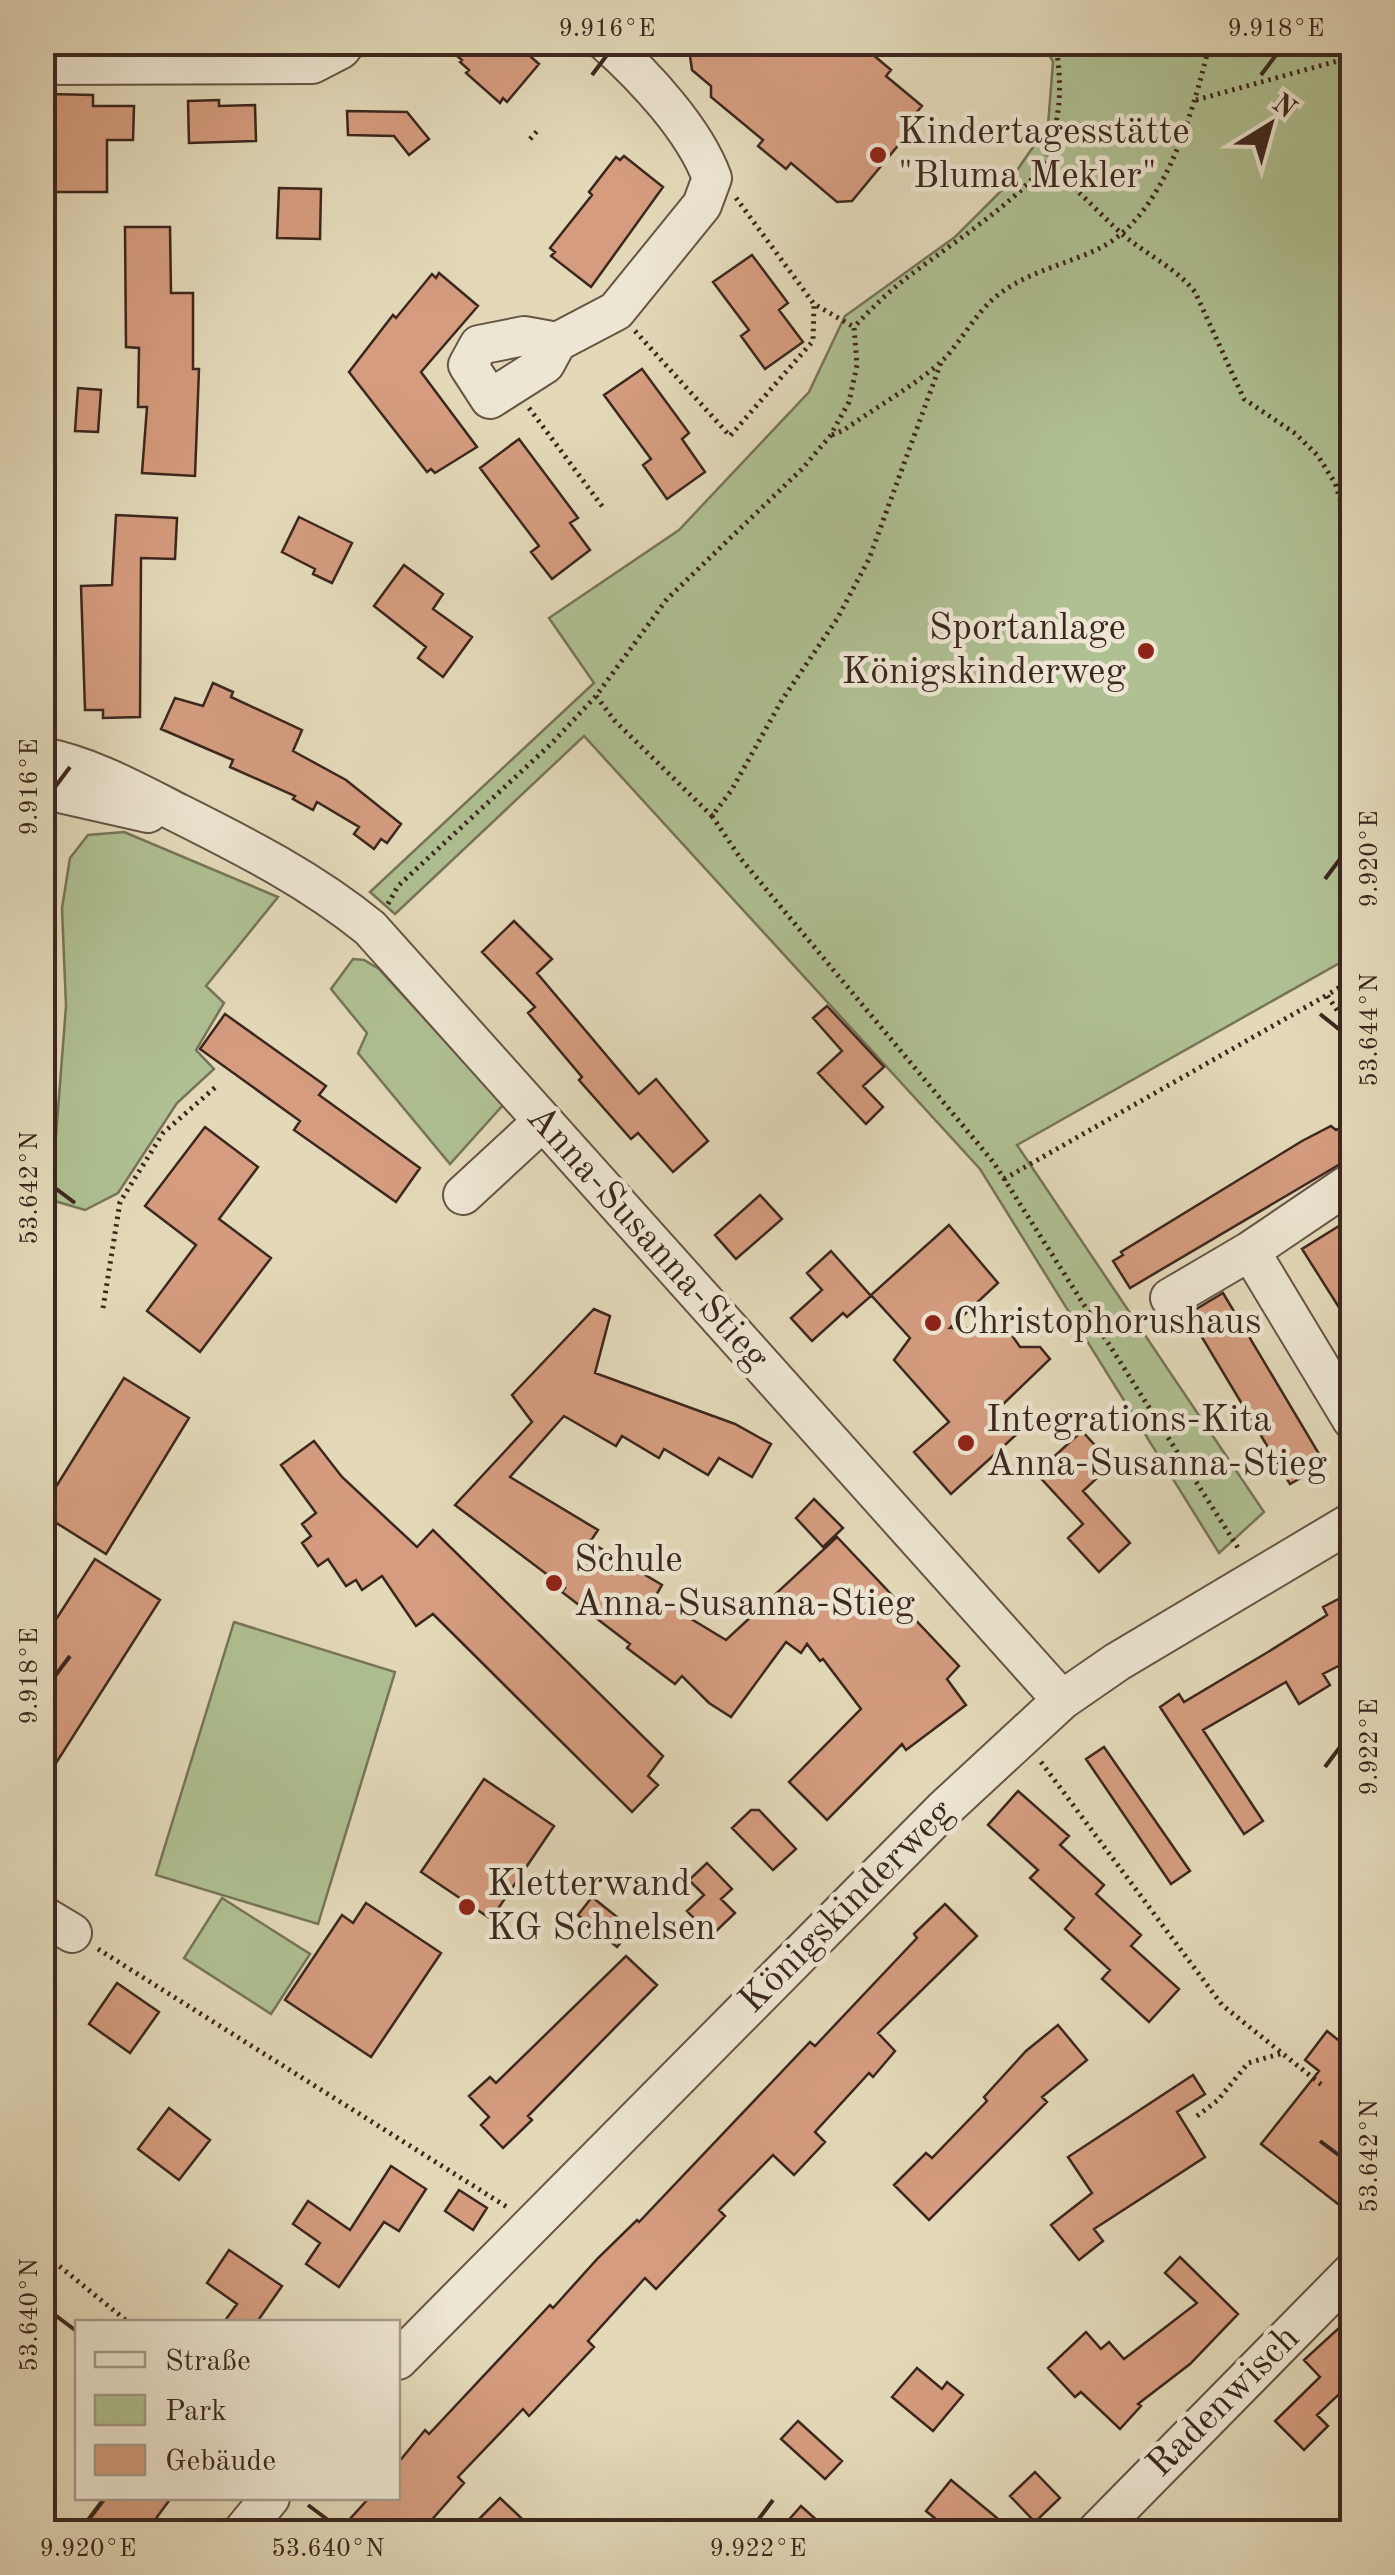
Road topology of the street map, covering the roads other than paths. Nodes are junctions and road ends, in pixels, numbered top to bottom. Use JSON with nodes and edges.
{"nodes":[{"id":1,"x":346,"y":42,"type":"edge"},
{"id":2,"x":606,"y":42,"type":"edge"},
{"id":3,"x":42,"y":65,"type":"edge"},
{"id":4,"x":557,"y":342,"type":"junction"},
{"id":5,"x":42,"y":756,"type":"edge"},
{"id":6,"x":42,"y":789,"type":"edge"},
{"id":7,"x":195,"y":821,"type":"junction"},
{"id":8,"x":542,"y":1121,"type":"junction"},
{"id":9,"x":1352,"y":1182,"type":"edge"},
{"id":10,"x":464,"y":1196,"type":"dead end"},
{"id":11,"x":1250,"y":1251,"type":"junction"},
{"id":12,"x":1170,"y":1298,"type":"dead end"},
{"id":13,"x":1352,"y":1420,"type":"edge"},
{"id":14,"x":1352,"y":1522,"type":"edge"},
{"id":15,"x":1062,"y":1700,"type":"junction"},
{"id":16,"x":1352,"y":2272,"type":"edge"},
{"id":17,"x":400,"y":2358,"type":"edge"},
{"id":18,"x":268,"y":2500,"type":"edge"},
{"id":19,"x":242,"y":2532,"type":"edge"},
{"id":20,"x":1096,"y":2532,"type":"edge"}],
"edges":[{"from":1,"to":3,"type":"street"},
{"from":2,"to":4,"type":"street"},
{"from":4,"to":4,"type":"street"},
{"from":5,"to":7,"type":"street","name":"Anna-Susanna-Stieg"},
{"from":6,"to":7,"type":"street","name":"Anna-Susanna-Stieg"},
{"from":7,"to":8,"type":"street","name":"Anna-Susanna-Stieg"},
{"from":8,"to":10,"type":"street"},
{"from":8,"to":15,"type":"street","name":"Anna-Susanna-Stieg"},
{"from":9,"to":11,"type":"street"},
{"from":11,"to":12,"type":"street"},
{"from":11,"to":13,"type":"street"},
{"from":14,"to":15,"type":"street","name":"Königskinderweg"},
{"from":15,"to":17,"type":"street","name":"Königskinderweg"},
{"from":16,"to":20,"type":"street","name":"Radenwisch"},
{"from":18,"to":19,"type":"street"}]}
